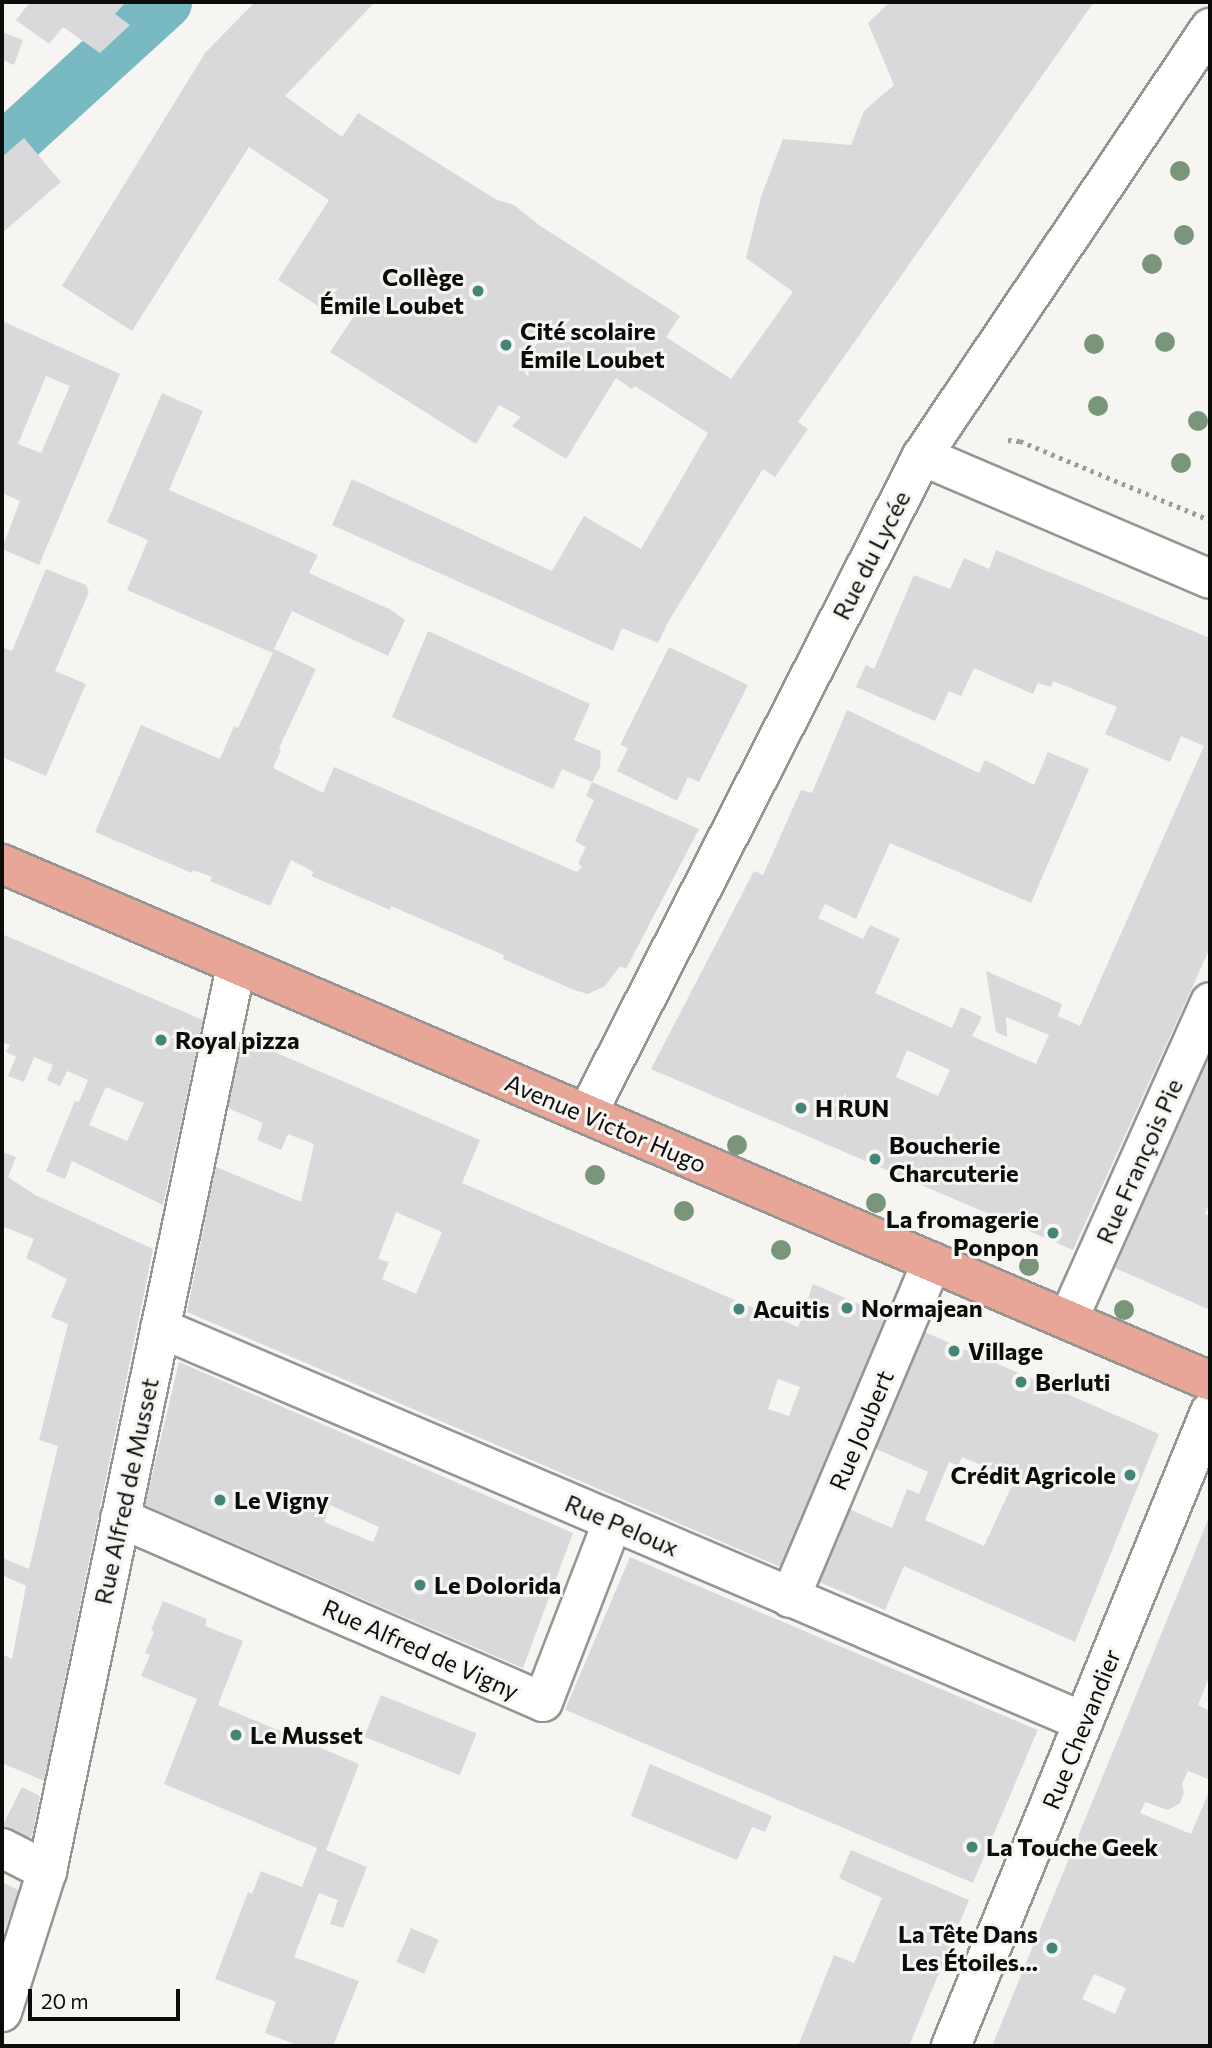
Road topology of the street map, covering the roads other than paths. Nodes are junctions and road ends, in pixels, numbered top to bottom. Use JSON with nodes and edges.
{"nodes":[{"id":1,"x":1210,"y":28,"type":"edge"},
{"id":2,"x":922,"y":456,"type":"junction"},
{"id":3,"x":1210,"y":579,"type":"edge"},
{"id":4,"x":2,"y":864,"type":"edge"},
{"id":5,"x":236,"y":966,"type":"junction"},
{"id":6,"x":1210,"y":1002,"type":"edge"},
{"id":7,"x":587,"y":1114,"type":"junction"},
{"id":8,"x":932,"y":1262,"type":"junction"},
{"id":9,"x":1068,"y":1320,"type":"junction"},
{"id":10,"x":160,"y":1328,"type":"junction"},
{"id":11,"x":1210,"y":1381,"type":"edge"},
{"id":12,"x":1210,"y":1412,"type":"edge"},
{"id":13,"x":120,"y":1518,"type":"junction"},
{"id":14,"x":613,"y":1521,"type":"junction"},
{"id":15,"x":790,"y":1598,"type":"junction"},
{"id":16,"x":1084,"y":1722,"type":"junction"},
{"id":17,"x":2,"y":1848,"type":"edge"},
{"id":18,"x":47,"y":1871,"type":"junction"},
{"id":19,"x":2,"y":2012,"type":"edge"},
{"id":20,"x":951,"y":2046,"type":"edge"}],
"edges":[{"from":1,"to":2,"type":"street","name":"Rue du Lycée"},
{"from":2,"to":3,"type":"street"},
{"from":2,"to":7,"type":"street","name":"Rue du Lycée"},
{"from":4,"to":5,"type":"main road","name":"Avenue Victor Hugo"},
{"from":5,"to":7,"type":"main road","name":"Avenue Victor Hugo"},
{"from":5,"to":10,"type":"street","name":"Rue Alfred de Musset"},
{"from":6,"to":9,"type":"street","name":"Rue François Pie"},
{"from":7,"to":8,"type":"main road","name":"Avenue Victor Hugo"},
{"from":8,"to":9,"type":"main road","name":"Avenue Victor Hugo"},
{"from":8,"to":15,"type":"street","name":"Rue Joubert"},
{"from":9,"to":11,"type":"main road","name":"Avenue Victor Hugo"},
{"from":10,"to":13,"type":"street","name":"Rue Alfred de Musset"},
{"from":10,"to":14,"type":"street","name":"Rue Peloux"},
{"from":12,"to":16,"type":"street","name":"Rue Chevandier"},
{"from":13,"to":14,"type":"street","name":"Rue Alfred de Vigny"},
{"from":13,"to":18,"type":"street","name":"Rue Alfred de Musset"},
{"from":14,"to":15,"type":"street","name":"Rue Peloux"},
{"from":15,"to":16,"type":"street","name":"Rue Peloux"},
{"from":16,"to":20,"type":"street","name":"Rue Chevandier"},
{"from":17,"to":18,"type":"street"},
{"from":18,"to":19,"type":"street","name":"Rue Alfred de Musset"}]}
